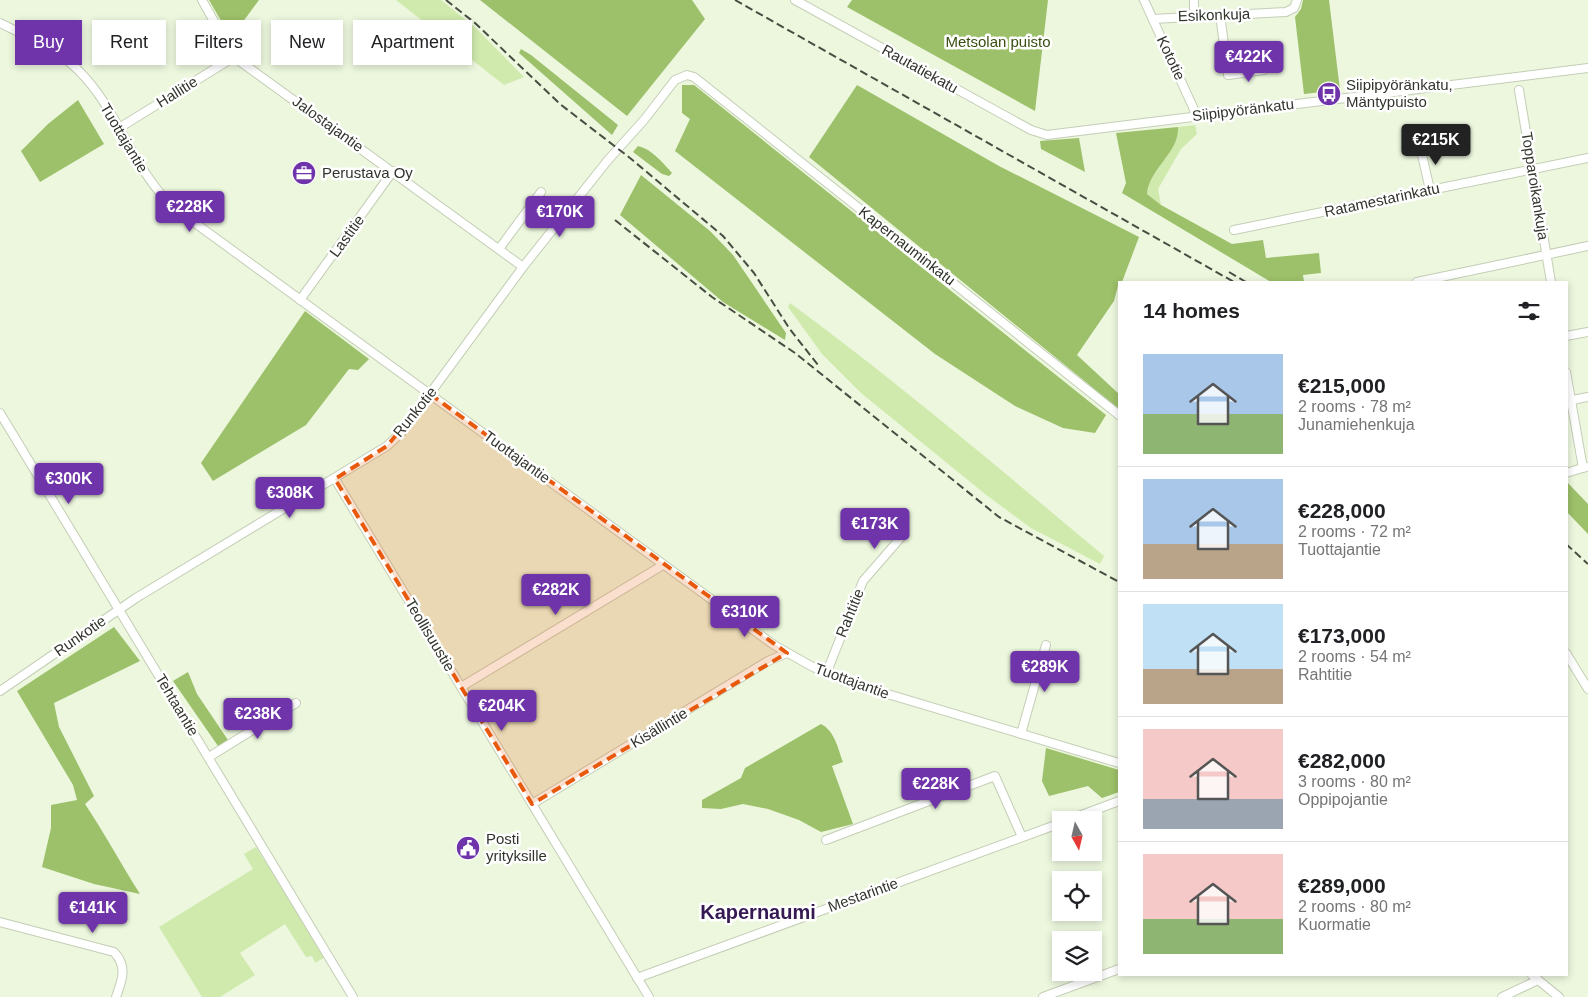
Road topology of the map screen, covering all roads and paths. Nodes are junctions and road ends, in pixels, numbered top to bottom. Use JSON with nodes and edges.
{"nodes":[{"id":1,"x":202,"y":0,"type":"edge"},
{"id":2,"x":795,"y":0,"type":"edge"},
{"id":3,"x":1144,"y":0,"type":"edge"},
{"id":4,"x":1194,"y":0,"type":"edge"},
{"id":5,"x":1297,"y":0,"type":"edge"},
{"id":6,"x":1220,"y":14,"type":"junction"},
{"id":7,"x":1194,"y":16,"type":"junction"},
{"id":8,"x":1154,"y":19,"type":"junction"},
{"id":9,"x":213,"y":20,"type":"edge"},
{"id":10,"x":0,"y":23,"type":"edge"},
{"id":11,"x":1225,"y":54,"type":"junction"},
{"id":12,"x":221,"y":65,"type":"edge"},
{"id":13,"x":245,"y":65,"type":"edge"},
{"id":14,"x":1588,"y":68,"type":"edge"},
{"id":15,"x":694,"y":77,"type":"joint"},
{"id":16,"x":1520,"y":90,"type":"dead end"},
{"id":17,"x":1198,"y":116,"type":"junction"},
{"id":18,"x":119,"y":128,"type":"junction"},
{"id":19,"x":1048,"y":135,"type":"joint"},
{"id":20,"x":1420,"y":146,"type":"dead end"},
{"id":21,"x":1588,"y":158,"type":"edge"},
{"id":22,"x":1532,"y":170,"type":"junction"},
{"id":23,"x":393,"y":171,"type":"junction"},
{"id":24,"x":1430,"y":190,"type":"junction"},
{"id":25,"x":541,"y":192,"type":"dead end"},
{"id":26,"x":1234,"y":230,"type":"dead end"},
{"id":27,"x":1588,"y":246,"type":"edge"},
{"id":28,"x":499,"y":249,"type":"junction"},
{"id":29,"x":1547,"y":255,"type":"junction"},
{"id":30,"x":523,"y":267,"type":"junction"},
{"id":31,"x":1423,"y":281,"type":"edge"},
{"id":32,"x":1551,"y":281,"type":"edge"},
{"id":33,"x":300,"y":300,"type":"junction"},
{"id":34,"x":1588,"y":332,"type":"edge"},
{"id":35,"x":1568,"y":336,"type":"edge"},
{"id":36,"x":430,"y":394,"type":"junction"},
{"id":37,"x":1588,"y":397,"type":"edge"},
{"id":38,"x":1569,"y":401,"type":"edge"},
{"id":39,"x":0,"y":413,"type":"edge"},
{"id":40,"x":1118,"y":414,"type":"edge"},
{"id":41,"x":1586,"y":467,"type":"edge"},
{"id":42,"x":1568,"y":472,"type":"edge"},
{"id":43,"x":335,"y":478,"type":"junction"},
{"id":44,"x":904,"y":535,"type":"dead end"},
{"id":45,"x":664,"y":565,"type":"junction"},
{"id":46,"x":119,"y":609,"type":"junction"},
{"id":47,"x":1046,"y":645,"type":"dead end"},
{"id":48,"x":787,"y":653,"type":"junction"},
{"id":49,"x":1568,"y":656,"type":"edge"},
{"id":50,"x":826,"y":674,"type":"junction"},
{"id":51,"x":461,"y":687,"type":"junction"},
{"id":52,"x":1588,"y":689,"type":"edge"},
{"id":53,"x":0,"y":691,"type":"edge"},
{"id":54,"x":296,"y":703,"type":"dead end"},
{"id":55,"x":1021,"y":734,"type":"junction"},
{"id":56,"x":209,"y":757,"type":"junction"},
{"id":57,"x":1118,"y":763,"type":"edge"},
{"id":58,"x":1118,"y":801,"type":"edge"},
{"id":59,"x":532,"y":804,"type":"junction"},
{"id":60,"x":1092,"y":811,"type":"edge"},
{"id":61,"x":1052,"y":826,"type":"edge"},
{"id":62,"x":1022,"y":837,"type":"junction"},
{"id":63,"x":826,"y":840,"type":"dead end"},
{"id":64,"x":0,"y":922,"type":"edge"},
{"id":65,"x":1118,"y":969,"type":"edge"},
{"id":66,"x":1535,"y":977,"type":"edge"},
{"id":67,"x":638,"y":978,"type":"junction"},
{"id":68,"x":116,"y":997,"type":"edge"},
{"id":69,"x":353,"y":997,"type":"edge"},
{"id":70,"x":648,"y":997,"type":"edge"},
{"id":71,"x":1044,"y":997,"type":"edge"},
{"id":72,"x":1502,"y":997,"type":"edge"},
{"id":73,"x":1559,"y":997,"type":"edge"}],
"edges":[{"from":1,"to":9,"type":"street","name":"Jalostajantie"},
{"from":2,"to":19,"type":"street","name":"Rautatiekatu"},
{"from":3,"to":8,"type":"street","name":"Kototie"},
{"from":4,"to":7,"type":"street"},
{"from":5,"to":6,"type":"street","name":"Esikonkuja"},
{"from":6,"to":7,"type":"street","name":"Esikonkuja"},
{"from":6,"to":11,"type":"street"},
{"from":7,"to":8,"type":"street","name":"Esikonkuja"},
{"from":8,"to":17,"type":"street","name":"Kototie"},
{"from":10,"to":18,"type":"street","name":"Tuottajantie"},
{"from":11,"to":11,"type":"street"},
{"from":12,"to":18,"type":"street","name":"Hallitie"},
{"from":13,"to":23,"type":"street","name":"Jalostajantie"},
{"from":14,"to":17,"type":"street","name":"Siipipyöränkatu"},
{"from":15,"to":30,"type":"street","name":"Runkotie"},
{"from":15,"to":40,"type":"street","name":"Kapernauminkatu"},
{"from":16,"to":22,"type":"street","name":"Topparoikankuja"},
{"from":17,"to":19,"type":"street","name":"Siipipyöränkatu"},
{"from":18,"to":33,"type":"street","name":"Tuottajantie"},
{"from":20,"to":24,"type":"street"},
{"from":21,"to":22,"type":"street","name":"Ratamestarinkatu"},
{"from":22,"to":24,"type":"street","name":"Ratamestarinkatu"},
{"from":22,"to":29,"type":"street","name":"Topparoikankuja"},
{"from":23,"to":28,"type":"street","name":"Jalostajantie"},
{"from":23,"to":33,"type":"street","name":"Lastitie"},
{"from":24,"to":26,"type":"street","name":"Ratamestarinkatu"},
{"from":25,"to":28,"type":"street"},
{"from":27,"to":29,"type":"street"},
{"from":28,"to":30,"type":"street","name":"Jalostajantie"},
{"from":29,"to":31,"type":"street"},
{"from":29,"to":32,"type":"street","name":"Topparoikankuja"},
{"from":30,"to":36,"type":"street","name":"Runkotie"},
{"from":33,"to":36,"type":"street","name":"Tuottajantie"},
{"from":34,"to":35,"type":"street"},
{"from":36,"to":43,"type":"street","name":"Runkotie"},
{"from":36,"to":45,"type":"street","name":"Tuottajantie"},
{"from":37,"to":38,"type":"street"},
{"from":38,"to":41,"type":"street"},
{"from":39,"to":46,"type":"street","name":"Tehtaantie"},
{"from":41,"to":42,"type":"street"},
{"from":43,"to":46,"type":"street","name":"Runkotie"},
{"from":43,"to":51,"type":"street","name":"Teollisuustie"},
{"from":44,"to":50,"type":"street","name":"Rahtitie"},
{"from":45,"to":48,"type":"street","name":"Tuottajantie"},
{"from":45,"to":51,"type":"street"},
{"from":46,"to":53,"type":"street","name":"Runkotie"},
{"from":46,"to":56,"type":"street","name":"Tehtaantie"},
{"from":47,"to":55,"type":"street"},
{"from":48,"to":50,"type":"street","name":"Tuottajantie"},
{"from":48,"to":59,"type":"street","name":"Kisällintie"},
{"from":49,"to":52,"type":"street"},
{"from":50,"to":55,"type":"street","name":"Tuottajantie"},
{"from":51,"to":59,"type":"street","name":"Teollisuustie"},
{"from":54,"to":56,"type":"street"},
{"from":55,"to":57,"type":"street","name":"Tuottajantie"},
{"from":56,"to":69,"type":"street","name":"Tehtaantie"},
{"from":58,"to":60,"type":"street"},
{"from":59,"to":67,"type":"street","name":"Teollisuustie"},
{"from":61,"to":62,"type":"street","name":"Mestarintie"},
{"from":62,"to":63,"type":"street"},
{"from":62,"to":67,"type":"street","name":"Mestarintie"},
{"from":64,"to":68,"type":"street"},
{"from":65,"to":71,"type":"street"},
{"from":66,"to":72,"type":"street"},
{"from":66,"to":73,"type":"street"},
{"from":67,"to":70,"type":"street","name":"Teollisuustie"}]}
